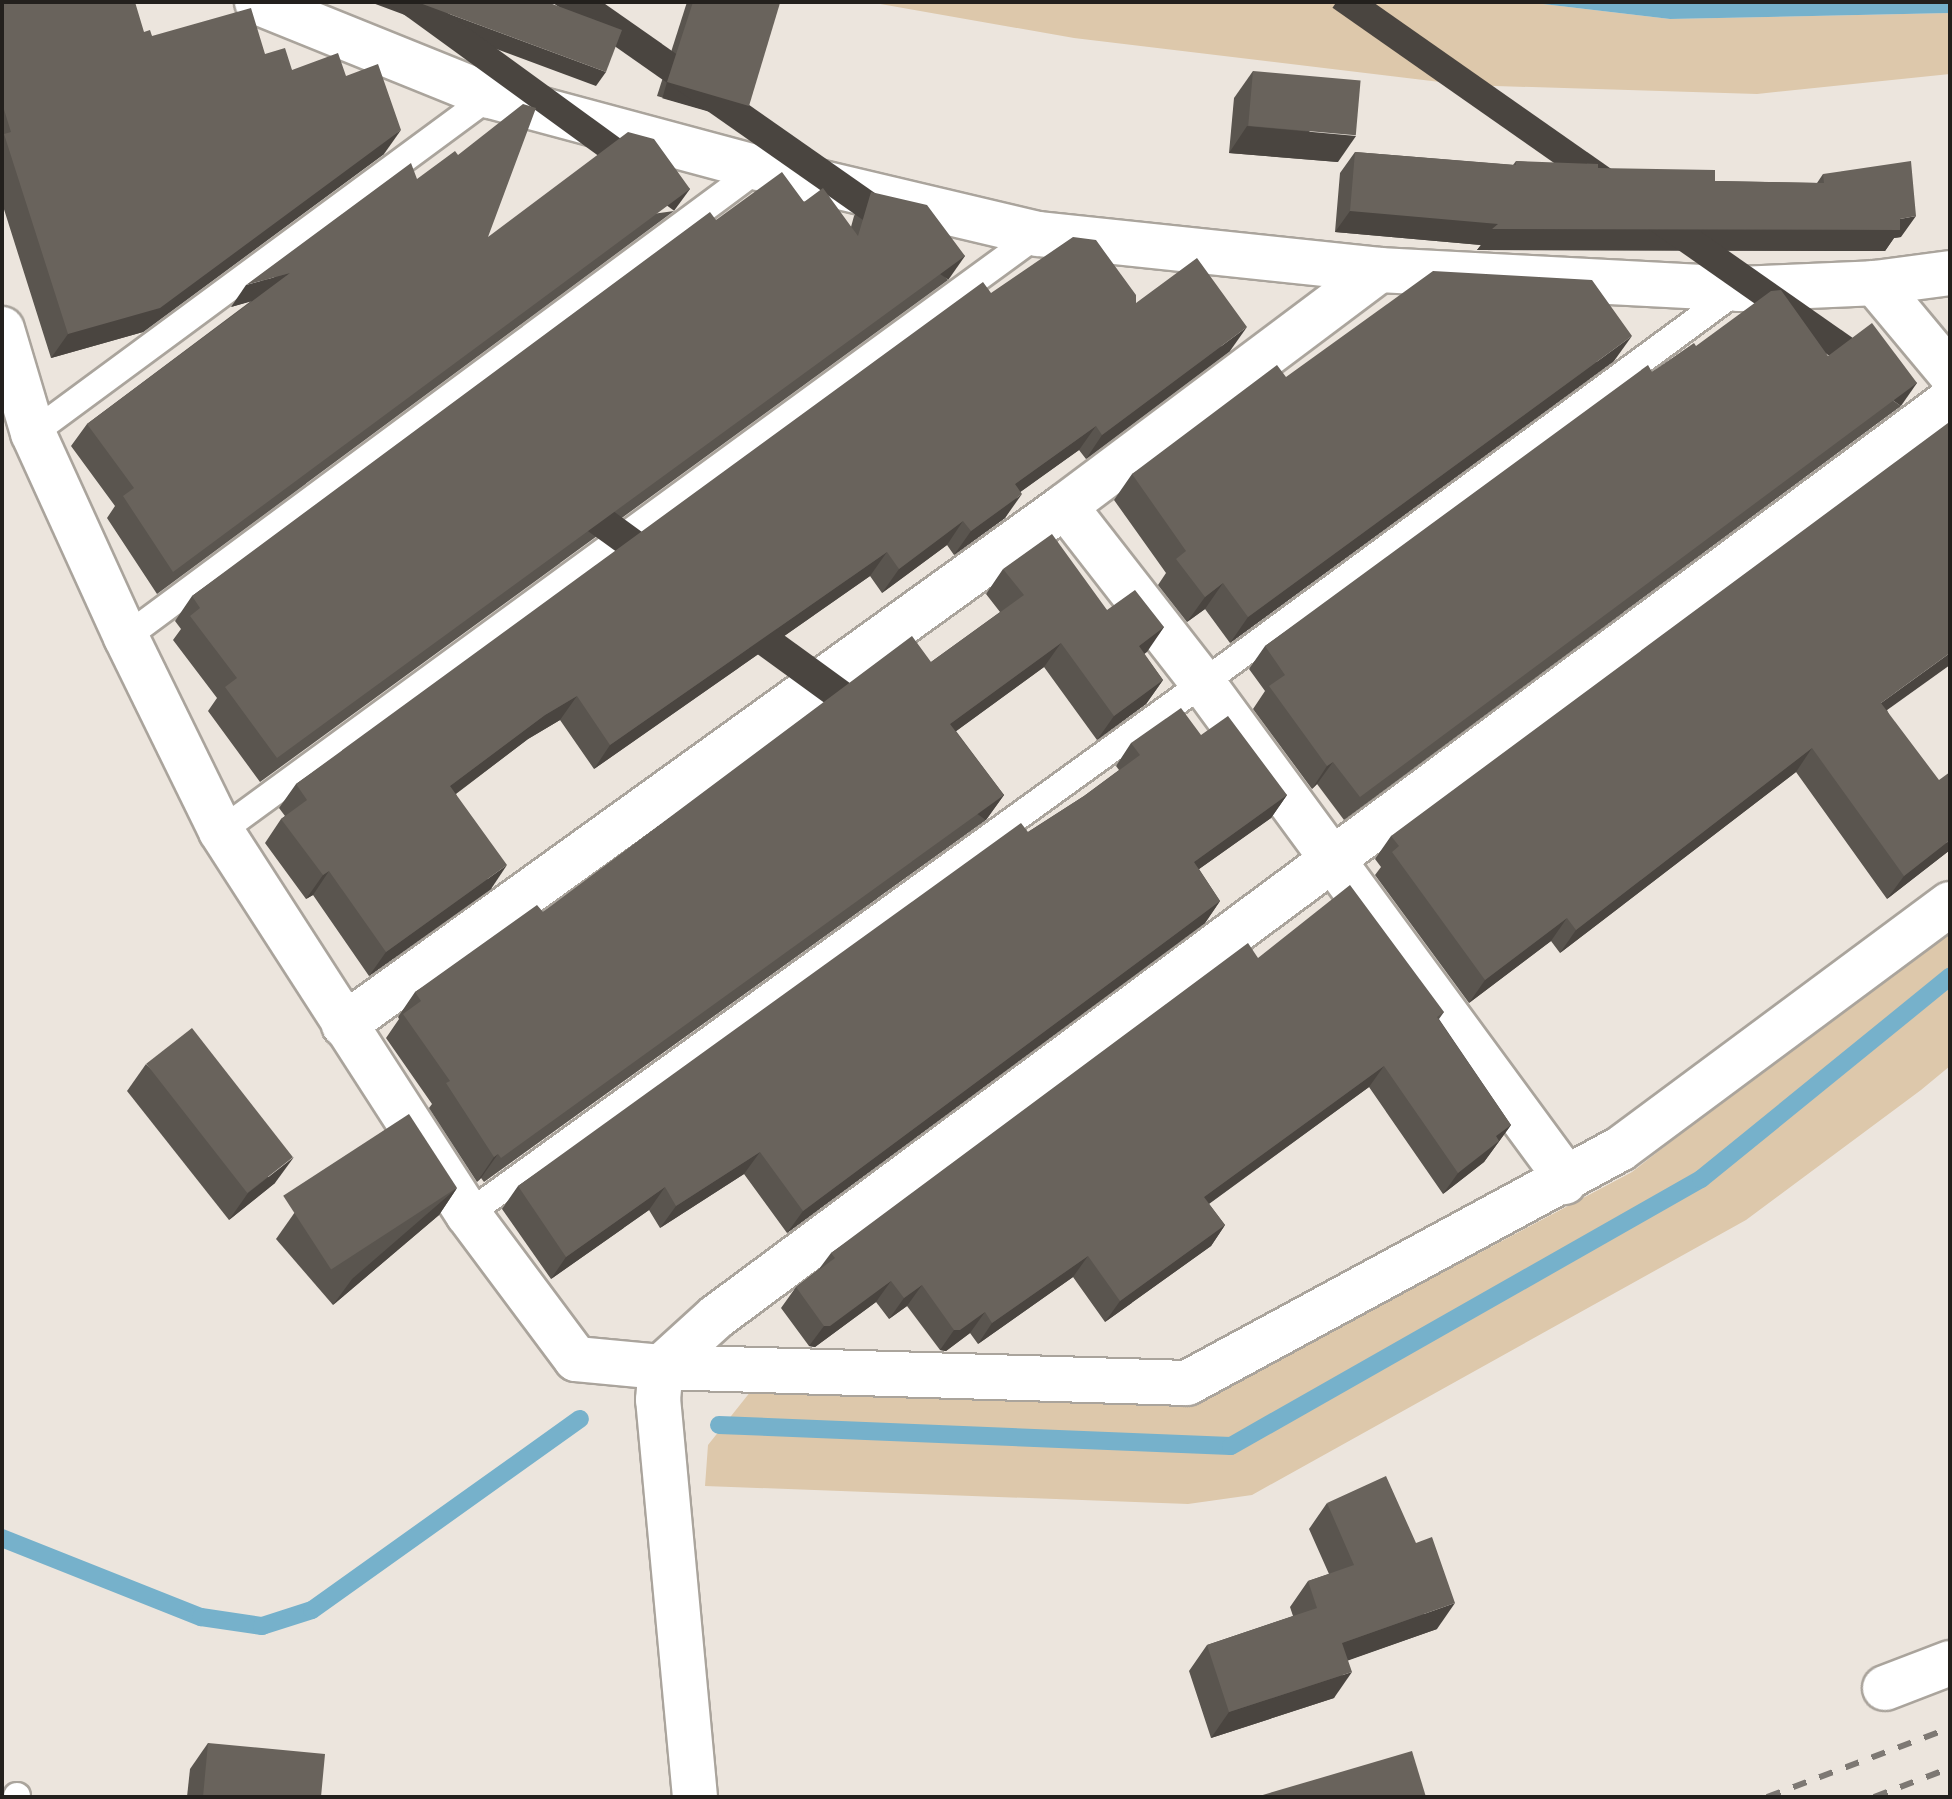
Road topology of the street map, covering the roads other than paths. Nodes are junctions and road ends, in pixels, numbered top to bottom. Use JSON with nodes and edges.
{"nodes":[{"id":1,"x":257,"y":2,"type":"edge"},
{"id":2,"x":490,"y":96,"type":"junction"},
{"id":3,"x":759,"y":168,"type":"junction"},
{"id":4,"x":1038,"y":234,"type":"junction"},
{"id":5,"x":1379,"y":270,"type":"junction"},
{"id":6,"x":1950,"y":273,"type":"edge"},
{"id":7,"x":1875,"y":283,"type":"junction"},
{"id":8,"x":1739,"y":289,"type":"junction"},
{"id":9,"x":2,"y":329,"type":"edge"},
{"id":10,"x":1950,"y":373,"type":"edge"},
{"id":11,"x":1950,"y":401,"type":"edge"},
{"id":12,"x":33,"y":433,"type":"junction"},
{"id":13,"x":1065,"y":506,"type":"junction"},
{"id":14,"x":126,"y":637,"type":"junction"},
{"id":15,"x":1203,"y":683,"type":"junction"},
{"id":16,"x":221,"y":831,"type":"junction"},
{"id":17,"x":1333,"y":861,"type":"junction"},
{"id":18,"x":1950,"y":904,"type":"edge"},
{"id":19,"x":344,"y":1025,"type":"junction"},
{"id":20,"x":1564,"y":1182,"type":"junction"},
{"id":21,"x":468,"y":1214,"type":"junction"},
{"id":22,"x":661,"y":1367,"type":"junction"},
{"id":23,"x":1950,"y":1663,"type":"edge"},
{"id":24,"x":1885,"y":1688,"type":"dead end"},
{"id":25,"x":695,"y":1797,"type":"edge"}],
"edges":[{"from":1,"to":2,"type":"street"},
{"from":2,"to":3,"type":"street"},
{"from":2,"to":12,"type":"lane"},
{"from":3,"to":4,"type":"street"},
{"from":3,"to":14,"type":"lane"},
{"from":4,"to":5,"type":"street"},
{"from":4,"to":16,"type":"lane"},
{"from":5,"to":8,"type":"street"},
{"from":5,"to":13,"type":"street"},
{"from":6,"to":7,"type":"street"},
{"from":7,"to":8,"type":"street"},
{"from":7,"to":10,"type":"street"},
{"from":8,"to":15,"type":"lane"},
{"from":9,"to":12,"type":"street"},
{"from":11,"to":17,"type":"street"},
{"from":12,"to":14,"type":"street"},
{"from":13,"to":15,"type":"street"},
{"from":13,"to":19,"type":"street"},
{"from":14,"to":16,"type":"street"},
{"from":15,"to":17,"type":"street"},
{"from":15,"to":21,"type":"lane"},
{"from":16,"to":19,"type":"street"},
{"from":17,"to":20,"type":"street"},
{"from":17,"to":22,"type":"street"},
{"from":18,"to":20,"type":"street"},
{"from":19,"to":21,"type":"street"},
{"from":20,"to":22,"type":"street"},
{"from":21,"to":22,"type":"street"},
{"from":22,"to":25,"type":"street"},
{"from":23,"to":24,"type":"street"}]}
